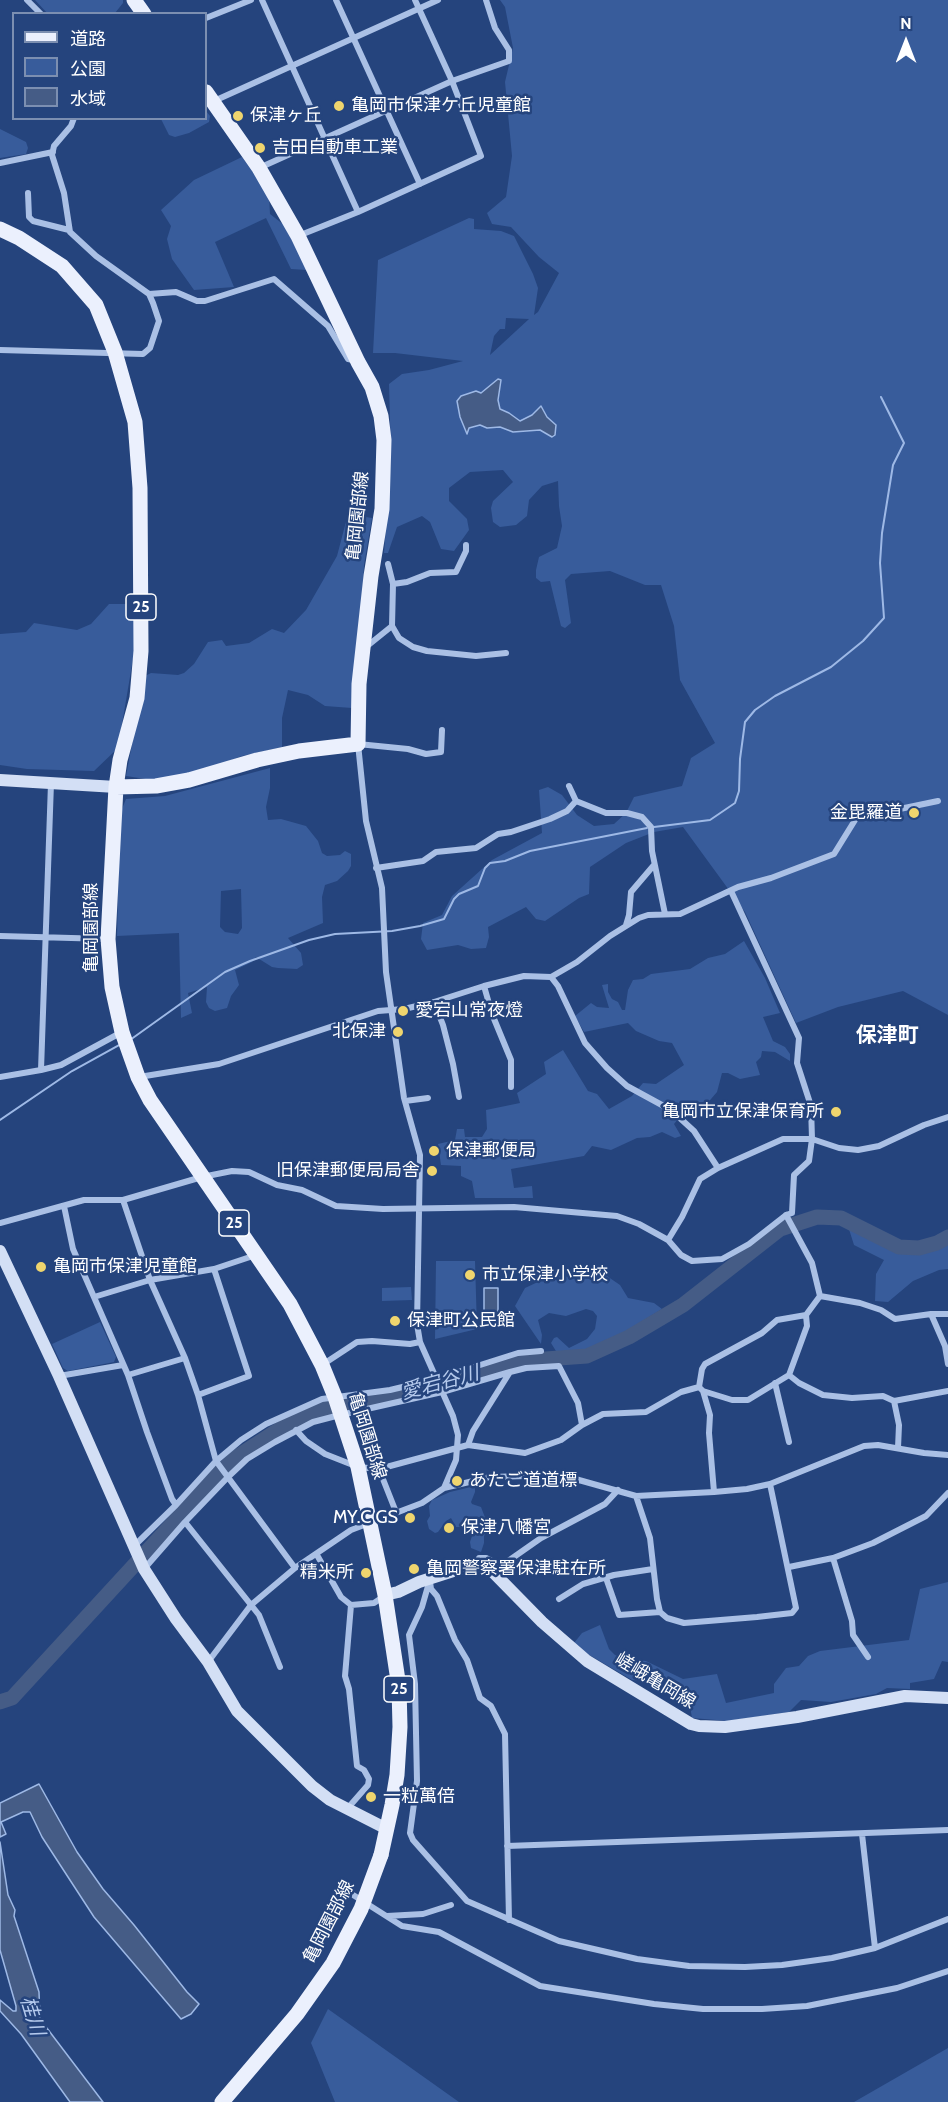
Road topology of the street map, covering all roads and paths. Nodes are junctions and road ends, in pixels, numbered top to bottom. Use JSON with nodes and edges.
{"nodes":[{"id":1,"x":27,"y":0,"type":"edge"},
{"id":2,"x":251,"y":0,"type":"edge"},
{"id":3,"x":262,"y":0,"type":"edge"},
{"id":4,"x":336,"y":0,"type":"edge"},
{"id":5,"x":415,"y":0,"type":"edge"},
{"id":6,"x":438,"y":0,"type":"edge"},
{"id":7,"x":486,"y":0,"type":"edge"},
{"id":8,"x":419,"y":9,"type":"junction"},
{"id":9,"x":39,"y":12,"type":"edge"},
{"id":10,"x":207,"y":18,"type":"edge"},
{"id":11,"x":353,"y":38,"type":"junction"},
{"id":12,"x":291,"y":65,"type":"junction"},
{"id":13,"x":453,"y":81,"type":"junction"},
{"id":14,"x":209,"y":97,"type":"edge"},
{"id":15,"x":387,"y":110,"type":"junction"},
{"id":16,"x":73,"y":120,"type":"edge"},
{"id":17,"x":324,"y":137,"type":"junction"},
{"id":18,"x":53,"y":152,"type":"junction"},
{"id":19,"x":0,"y":163,"type":"edge"},
{"id":20,"x":260,"y":168,"type":"junction"},
{"id":21,"x":420,"y":184,"type":"junction"},
{"id":22,"x":28,"y":194,"type":"dead end"},
{"id":23,"x":358,"y":212,"type":"junction"},
{"id":24,"x":0,"y":229,"type":"edge"},
{"id":25,"x":69,"y":230,"type":"junction"},
{"id":26,"x":298,"y":236,"type":"junction"},
{"id":27,"x":148,"y":294,"type":"junction"},
{"id":28,"x":0,"y":350,"type":"edge"},
{"id":29,"x":115,"y":351,"type":"junction"},
{"id":30,"x":358,"y":362,"type":"junction"},
{"id":31,"x":466,"y":545,"type":"dead end"},
{"id":32,"x":388,"y":564,"type":"dead end"},
{"id":33,"x":393,"y":584,"type":"junction"},
{"id":34,"x":392,"y":626,"type":"junction"},
{"id":35,"x":363,"y":648,"type":"junction"},
{"id":36,"x":506,"y":653,"type":"dead end"},
{"id":37,"x":442,"y":730,"type":"dead end"},
{"id":38,"x":358,"y":744,"type":"junction"},
{"id":39,"x":0,"y":780,"type":"edge"},
{"id":40,"x":51,"y":782,"type":"junction"},
{"id":41,"x":569,"y":786,"type":"dead end"},
{"id":42,"x":116,"y":787,"type":"junction"},
{"id":43,"x":576,"y":801,"type":"junction"},
{"id":44,"x":938,"y":801,"type":"dead end"},
{"id":45,"x":654,"y":865,"type":"junction"},
{"id":46,"x":376,"y":868,"type":"junction"},
{"id":47,"x":731,"y":891,"type":"junction"},
{"id":48,"x":664,"y":914,"type":"junction"},
{"id":49,"x":626,"y":926,"type":"junction"},
{"id":50,"x":0,"y":936,"type":"edge"},
{"id":51,"x":46,"y":938,"type":"junction"},
{"id":52,"x":108,"y":939,"type":"junction"},
{"id":53,"x":551,"y":977,"type":"junction"},
{"id":54,"x":484,"y":986,"type":"junction"},
{"id":55,"x":434,"y":1002,"type":"junction"},
{"id":56,"x":391,"y":1009,"type":"junction"},
{"id":57,"x":124,"y":1039,"type":"junction"},
{"id":58,"x":41,"y":1070,"type":"junction"},
{"id":59,"x":0,"y":1077,"type":"edge"},
{"id":60,"x":138,"y":1077,"type":"junction"},
{"id":61,"x":511,"y":1087,"type":"dead end"},
{"id":62,"x":459,"y":1097,"type":"dead end"},
{"id":63,"x":428,"y":1098,"type":"dead end"},
{"id":64,"x":405,"y":1101,"type":"junction"},
{"id":65,"x":948,"y":1117,"type":"edge"},
{"id":66,"x":812,"y":1139,"type":"junction"},
{"id":67,"x":718,"y":1168,"type":"junction"},
{"id":68,"x":202,"y":1177,"type":"junction"},
{"id":69,"x":123,"y":1200,"type":"junction"},
{"id":70,"x":64,"y":1206,"type":"junction"},
{"id":71,"x":420,"y":1208,"type":"junction"},
{"id":72,"x":788,"y":1217,"type":"junction"},
{"id":73,"x":0,"y":1223,"type":"edge"},
{"id":74,"x":668,"y":1240,"type":"junction"},
{"id":75,"x":0,"y":1251,"type":"edge"},
{"id":76,"x":256,"y":1255,"type":"junction"},
{"id":77,"x":214,"y":1269,"type":"junction"},
{"id":78,"x":150,"y":1280,"type":"junction"},
{"id":79,"x":819,"y":1296,"type":"junction"},
{"id":80,"x":94,"y":1297,"type":"junction"},
{"id":81,"x":931,"y":1314,"type":"junction"},
{"id":82,"x":948,"y":1314,"type":"edge"},
{"id":83,"x":806,"y":1315,"type":"junction"},
{"id":84,"x":420,"y":1342,"type":"junction"},
{"id":85,"x":541,"y":1351,"type":"dead end"},
{"id":86,"x":184,"y":1358,"type":"junction"},
{"id":87,"x":948,"y":1364,"type":"edge"},
{"id":88,"x":123,"y":1365,"type":"junction"},
{"id":89,"x":322,"y":1365,"type":"junction"},
{"id":90,"x":510,"y":1372,"type":"junction"},
{"id":91,"x":129,"y":1375,"type":"junction"},
{"id":92,"x":789,"y":1375,"type":"junction"},
{"id":93,"x":59,"y":1376,"type":"junction"},
{"id":94,"x":436,"y":1380,"type":"junction"},
{"id":95,"x":775,"y":1383,"type":"junction"},
{"id":96,"x":701,"y":1389,"type":"junction"},
{"id":97,"x":442,"y":1391,"type":"junction"},
{"id":98,"x":948,"y":1391,"type":"edge"},
{"id":99,"x":198,"y":1395,"type":"junction"},
{"id":100,"x":894,"y":1401,"type":"junction"},
{"id":101,"x":338,"y":1406,"type":"junction"},
{"id":102,"x":582,"y":1425,"type":"junction"},
{"id":103,"x":296,"y":1430,"type":"junction"},
{"id":104,"x":789,"y":1442,"type":"dead end"},
{"id":105,"x":468,"y":1445,"type":"junction"},
{"id":106,"x":458,"y":1448,"type":"junction"},
{"id":107,"x":898,"y":1448,"type":"junction"},
{"id":108,"x":948,"y":1455,"type":"edge"},
{"id":109,"x":217,"y":1462,"type":"junction"},
{"id":110,"x":358,"y":1467,"type":"junction"},
{"id":111,"x":379,"y":1469,"type":"junction"},
{"id":112,"x":226,"y":1475,"type":"junction"},
{"id":113,"x":770,"y":1484,"type":"junction"},
{"id":114,"x":444,"y":1488,"type":"junction"},
{"id":115,"x":618,"y":1490,"type":"junction"},
{"id":116,"x":714,"y":1492,"type":"junction"},
{"id":117,"x":948,"y":1494,"type":"edge"},
{"id":118,"x":636,"y":1496,"type":"junction"},
{"id":119,"x":176,"y":1505,"type":"junction"},
{"id":120,"x":396,"y":1512,"type":"junction"},
{"id":121,"x":185,"y":1522,"type":"junction"},
{"id":122,"x":371,"y":1524,"type":"junction"},
{"id":123,"x":135,"y":1549,"type":"junction"},
{"id":124,"x":317,"y":1555,"type":"junction"},
{"id":125,"x":833,"y":1558,"type":"junction"},
{"id":126,"x":475,"y":1564,"type":"junction"},
{"id":127,"x":789,"y":1567,"type":"junction"},
{"id":128,"x":143,"y":1568,"type":"junction"},
{"id":129,"x":295,"y":1568,"type":"junction"},
{"id":130,"x":653,"y":1569,"type":"junction"},
{"id":131,"x":606,"y":1578,"type":"junction"},
{"id":132,"x":430,"y":1579,"type":"junction"},
{"id":133,"x":385,"y":1595,"type":"junction"},
{"id":134,"x":559,"y":1599,"type":"dead end"},
{"id":135,"x":251,"y":1605,"type":"junction"},
{"id":136,"x":351,"y":1605,"type":"junction"},
{"id":137,"x":660,"y":1611,"type":"junction"},
{"id":138,"x":868,"y":1657,"type":"dead end"},
{"id":139,"x":208,"y":1662,"type":"junction"},
{"id":140,"x":280,"y":1667,"type":"dead end"},
{"id":141,"x":948,"y":1698,"type":"edge"},
{"id":142,"x":347,"y":1810,"type":"junction"},
{"id":143,"x":387,"y":1829,"type":"junction"},
{"id":144,"x":948,"y":1830,"type":"edge"},
{"id":145,"x":862,"y":1834,"type":"junction"},
{"id":146,"x":507,"y":1846,"type":"junction"},
{"id":147,"x":350,"y":1893,"type":"dead end"},
{"id":148,"x":451,"y":1905,"type":"dead end"},
{"id":149,"x":386,"y":1916,"type":"junction"},
{"id":150,"x":948,"y":1919,"type":"edge"},
{"id":151,"x":509,"y":1920,"type":"junction"},
{"id":152,"x":875,"y":1948,"type":"junction"},
{"id":153,"x":948,"y":1971,"type":"edge"},
{"id":154,"x":222,"y":2102,"type":"edge"}],
"edges":[{"from":1,"to":9,"type":"street"},
{"from":2,"to":10,"type":"street"},
{"from":3,"to":12,"type":"street"},
{"from":4,"to":11,"type":"street"},
{"from":5,"to":8,"type":"street"},
{"from":6,"to":8,"type":"street"},
{"from":7,"to":13,"type":"street"},
{"from":8,"to":11,"type":"street"},
{"from":8,"to":13,"type":"street"},
{"from":11,"to":12,"type":"street"},
{"from":11,"to":15,"type":"street"},
{"from":12,"to":14,"type":"street"},
{"from":12,"to":17,"type":"street"},
{"from":13,"to":15,"type":"street"},
{"from":13,"to":21,"type":"street"},
{"from":14,"to":20,"type":"main road","name":"亀岡園部線"},
{"from":15,"to":17,"type":"street"},
{"from":15,"to":21,"type":"street"},
{"from":16,"to":18,"type":"street"},
{"from":17,"to":20,"type":"street"},
{"from":17,"to":23,"type":"street"},
{"from":18,"to":19,"type":"street"},
{"from":18,"to":25,"type":"street"},
{"from":20,"to":26,"type":"main road","name":"亀岡園部線"},
{"from":21,"to":23,"type":"street"},
{"from":22,"to":25,"type":"street"},
{"from":23,"to":26,"type":"street"},
{"from":24,"to":29,"type":"main road","name":"亀岡園部線","number":"25"},
{"from":25,"to":27,"type":"street"},
{"from":26,"to":30,"type":"main road","name":"亀岡園部線"},
{"from":27,"to":29,"type":"street"},
{"from":27,"to":30,"type":"street"},
{"from":28,"to":29,"type":"street"},
{"from":29,"to":42,"type":"main road","name":"亀岡園部線","number":"25"},
{"from":30,"to":35,"type":"main road","name":"亀岡園部線"},
{"from":31,"to":33,"type":"street"},
{"from":32,"to":33,"type":"street"},
{"from":33,"to":34,"type":"street"},
{"from":34,"to":35,"type":"street"},
{"from":34,"to":36,"type":"street"},
{"from":35,"to":38,"type":"main road","name":"亀岡園部線"},
{"from":37,"to":38,"type":"street"},
{"from":38,"to":42,"type":"main road"},
{"from":38,"to":46,"type":"street"},
{"from":39,"to":40,"type":"street"},
{"from":40,"to":42,"type":"street"},
{"from":40,"to":51,"type":"street"},
{"from":41,"to":43,"type":"street"},
{"from":42,"to":52,"type":"main road","name":"亀岡園部線","number":"25"},
{"from":43,"to":45,"type":"street"},
{"from":43,"to":46,"type":"street"},
{"from":44,"to":47,"type":"street"},
{"from":45,"to":48,"type":"street"},
{"from":45,"to":49,"type":"street"},
{"from":46,"to":56,"type":"street"},
{"from":47,"to":48,"type":"street"},
{"from":47,"to":66,"type":"street"},
{"from":48,"to":49,"type":"street"},
{"from":49,"to":53,"type":"street"},
{"from":50,"to":51,"type":"street"},
{"from":51,"to":52,"type":"street"},
{"from":51,"to":58,"type":"street"},
{"from":52,"to":57,"type":"main road","name":"亀岡園部線","number":"25"},
{"from":53,"to":54,"type":"street"},
{"from":53,"to":67,"type":"street"},
{"from":54,"to":55,"type":"street"},
{"from":54,"to":61,"type":"street"},
{"from":55,"to":56,"type":"street"},
{"from":55,"to":62,"type":"street"},
{"from":56,"to":60,"type":"street"},
{"from":56,"to":64,"type":"street"},
{"from":57,"to":58,"type":"street"},
{"from":57,"to":60,"type":"main road","name":"亀岡園部線","number":"25"},
{"from":58,"to":59,"type":"street"},
{"from":60,"to":68,"type":"main road","name":"亀岡園部線","number":"25"},
{"from":63,"to":64,"type":"street"},
{"from":64,"to":71,"type":"street"},
{"from":65,"to":66,"type":"street"},
{"from":66,"to":67,"type":"street"},
{"from":66,"to":72,"type":"street"},
{"from":67,"to":74,"type":"street"},
{"from":68,"to":69,"type":"street"},
{"from":68,"to":71,"type":"street"},
{"from":68,"to":76,"type":"main road","name":"亀岡園部線","number":"25"},
{"from":69,"to":70,"type":"street"},
{"from":69,"to":78,"type":"street"},
{"from":70,"to":73,"type":"street"},
{"from":70,"to":80,"type":"street"},
{"from":71,"to":74,"type":"street"},
{"from":71,"to":84,"type":"street"},
{"from":72,"to":74,"type":"street"},
{"from":72,"to":79,"type":"street"},
{"from":75,"to":93,"type":"street"},
{"from":76,"to":77,"type":"street"},
{"from":76,"to":89,"type":"main road","name":"亀岡園部線","number":"25"},
{"from":77,"to":78,"type":"street"},
{"from":77,"to":99,"type":"street"},
{"from":78,"to":80,"type":"street"},
{"from":78,"to":86,"type":"street"},
{"from":79,"to":81,"type":"street"},
{"from":79,"to":83,"type":"street"},
{"from":80,"to":88,"type":"street"},
{"from":81,"to":82,"type":"street"},
{"from":81,"to":87,"type":"street"},
{"from":83,"to":92,"type":"street"},
{"from":83,"to":96,"type":"street"},
{"from":84,"to":89,"type":"street"},
{"from":84,"to":94,"type":"street"},
{"from":85,"to":94,"type":"street"},
{"from":86,"to":91,"type":"street"},
{"from":86,"to":99,"type":"street"},
{"from":88,"to":91,"type":"street"},
{"from":88,"to":93,"type":"street"},
{"from":89,"to":101,"type":"main road","name":"亀岡園部線","number":"25"},
{"from":90,"to":97,"type":"street"},
{"from":90,"to":102,"type":"street"},
{"from":90,"to":105,"type":"street"},
{"from":91,"to":119,"type":"street"},
{"from":92,"to":95,"type":"street"},
{"from":92,"to":100,"type":"street"},
{"from":93,"to":123,"type":"street"},
{"from":94,"to":97,"type":"street"},
{"from":94,"to":101,"type":"street"},
{"from":95,"to":96,"type":"street"},
{"from":95,"to":104,"type":"street"},
{"from":96,"to":102,"type":"street"},
{"from":96,"to":116,"type":"street"},
{"from":97,"to":101,"type":"street"},
{"from":97,"to":106,"type":"street"},
{"from":98,"to":100,"type":"street"},
{"from":99,"to":109,"type":"street"},
{"from":100,"to":107,"type":"street"},
{"from":101,"to":103,"type":"street"},
{"from":101,"to":109,"type":"street"},
{"from":101,"to":110,"type":"main road","name":"亀岡園部線","number":"25"},
{"from":102,"to":105,"type":"street"},
{"from":103,"to":110,"type":"street"},
{"from":103,"to":112,"type":"street"},
{"from":105,"to":106,"type":"street"},
{"from":106,"to":111,"type":"street"},
{"from":106,"to":114,"type":"street"},
{"from":107,"to":108,"type":"street"},
{"from":107,"to":113,"type":"street"},
{"from":109,"to":112,"type":"street"},
{"from":109,"to":119,"type":"street"},
{"from":110,"to":111,"type":"street"},
{"from":110,"to":122,"type":"main road","name":"亀岡園部線","number":"25"},
{"from":111,"to":120,"type":"street"},
{"from":112,"to":121,"type":"street"},
{"from":112,"to":129,"type":"street"},
{"from":113,"to":116,"type":"street"},
{"from":113,"to":127,"type":"street"},
{"from":114,"to":115,"type":"street"},
{"from":114,"to":120,"type":"street"},
{"from":115,"to":118,"type":"street"},
{"from":115,"to":126,"type":"street"},
{"from":116,"to":118,"type":"street"},
{"from":117,"to":125,"type":"street"},
{"from":118,"to":130,"type":"street"},
{"from":119,"to":123,"type":"street"},
{"from":120,"to":122,"type":"street"},
{"from":121,"to":128,"type":"street"},
{"from":121,"to":135,"type":"street"},
{"from":122,"to":124,"type":"street"},
{"from":122,"to":133,"type":"main road","name":"亀岡園部線","number":"25"},
{"from":123,"to":128,"type":"street"},
{"from":124,"to":129,"type":"street"},
{"from":124,"to":136,"type":"street"},
{"from":125,"to":127,"type":"street"},
{"from":125,"to":138,"type":"street"},
{"from":126,"to":132,"type":"street"},
{"from":126,"to":141,"type":"street","name":"嵯峨亀岡線"},
{"from":127,"to":137,"type":"street"},
{"from":128,"to":139,"type":"street"},
{"from":129,"to":135,"type":"street"},
{"from":130,"to":131,"type":"street"},
{"from":130,"to":137,"type":"street"},
{"from":131,"to":134,"type":"street"},
{"from":131,"to":137,"type":"street"},
{"from":132,"to":133,"type":"street"},
{"from":132,"to":146,"type":"street"},
{"from":132,"to":151,"type":"street"},
{"from":133,"to":136,"type":"street"},
{"from":133,"to":143,"type":"main road","name":"亀岡園部線","number":"25"},
{"from":135,"to":139,"type":"street"},
{"from":135,"to":140,"type":"street"},
{"from":136,"to":142,"type":"street"},
{"from":139,"to":142,"type":"street"},
{"from":142,"to":143,"type":"street"},
{"from":143,"to":154,"type":"main road","name":"亀岡園部線","number":"25","bridge":true},
{"from":144,"to":145,"type":"street"},
{"from":145,"to":146,"type":"street"},
{"from":145,"to":152,"type":"street"},
{"from":146,"to":151,"type":"street"},
{"from":147,"to":149,"type":"street"},
{"from":148,"to":149,"type":"street"},
{"from":149,"to":153,"type":"street"},
{"from":150,"to":152,"type":"street"},
{"from":151,"to":152,"type":"street"}]}
